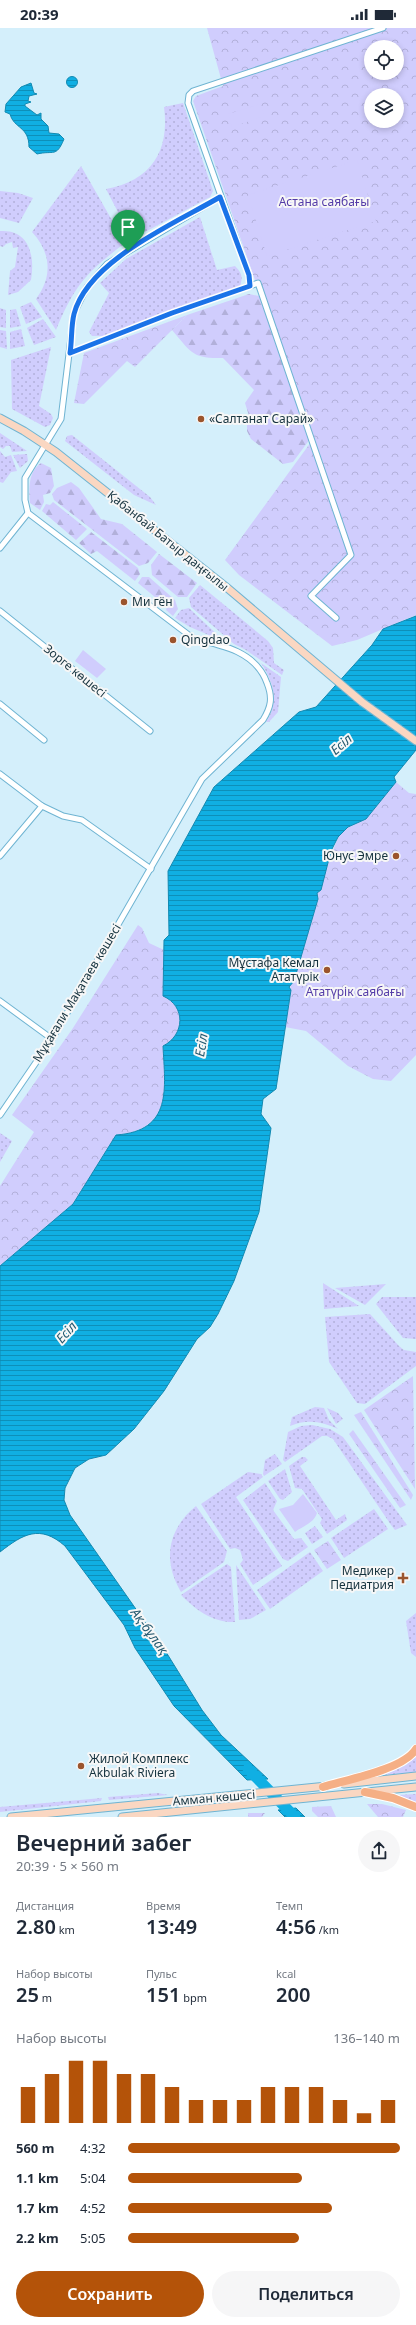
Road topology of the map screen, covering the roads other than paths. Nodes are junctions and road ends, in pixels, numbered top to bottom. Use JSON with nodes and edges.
{"nodes":[{"id":1,"x":383,"y":28,"type":"edge"},
{"id":2,"x":220,"y":197,"type":"junction"},
{"id":3,"x":250,"y":286,"type":"junction"},
{"id":4,"x":70,"y":353,"type":"junction"},
{"id":5,"x":2,"y":419,"type":"edge"},
{"id":6,"x":45,"y":445,"type":"junction"},
{"id":7,"x":28,"y":513,"type":"junction"},
{"id":8,"x":0,"y":548,"type":"edge"},
{"id":9,"x":0,"y":611,"type":"edge"},
{"id":10,"x":336,"y":618,"type":"dead end"},
{"id":11,"x":0,"y":704,"type":"edge"},
{"id":12,"x":150,"y":731,"type":"dead end"},
{"id":13,"x":44,"y":740,"type":"dead end"},
{"id":14,"x":416,"y":740,"type":"edge"},
{"id":15,"x":0,"y":774,"type":"edge"},
{"id":16,"x":42,"y":806,"type":"junction"},
{"id":17,"x":0,"y":856,"type":"edge"},
{"id":18,"x":151,"y":869,"type":"junction"},
{"id":19,"x":0,"y":1001,"type":"edge"},
{"id":20,"x":52,"y":1038,"type":"junction"},
{"id":21,"x":0,"y":1115,"type":"edge"},
{"id":22,"x":416,"y":1749,"type":"edge"},
{"id":23,"x":416,"y":1776,"type":"edge"},
{"id":24,"x":322,"y":1786,"type":"junction"},
{"id":25,"x":416,"y":1787,"type":"edge"},
{"id":26,"x":365,"y":1792,"type":"junction"},
{"id":27,"x":416,"y":1806,"type":"edge"},
{"id":28,"x":91,"y":1813,"type":"edge"},
{"id":29,"x":11,"y":1817,"type":"edge"},
{"id":30,"x":122,"y":1817,"type":"edge"}],
"edges":[{"from":1,"to":2,"type":"street"},
{"from":2,"to":3,"type":"street"},
{"from":2,"to":4,"type":"street"},
{"from":3,"to":4,"type":"street"},
{"from":3,"to":10,"type":"street"},
{"from":4,"to":6,"type":"street"},
{"from":5,"to":6,"type":"main road","name":"Қабанбай Батыр даңғылы"},
{"from":6,"to":7,"type":"street"},
{"from":6,"to":14,"type":"main road","name":"Қабанбай Батыр даңғылы"},
{"from":7,"to":8,"type":"street"},
{"from":7,"to":18,"type":"street","name":"Мұқағали Мақатаев көшесі"},
{"from":9,"to":12,"type":"street","name":"Зорге көшесі"},
{"from":11,"to":13,"type":"street"},
{"from":15,"to":16,"type":"street"},
{"from":16,"to":17,"type":"street"},
{"from":16,"to":18,"type":"street"},
{"from":18,"to":20,"type":"street","name":"Мұқағали Мақатаев көшесі"},
{"from":19,"to":20,"type":"street"},
{"from":20,"to":21,"type":"street","name":"Мұқағали Мақатаев көшесі"},
{"from":22,"to":24,"type":"main road"},
{"from":23,"to":24,"type":"main road","name":"Амман көшесі"},
{"from":24,"to":28,"type":"main road","name":"Амман көшесі"},
{"from":25,"to":26,"type":"main road","name":"Амман көшесі"},
{"from":26,"to":27,"type":"main road"},
{"from":26,"to":30,"type":"main road","name":"Амман көшесі"},
{"from":28,"to":29,"type":"main road","name":"Амман көшесі"}]}
